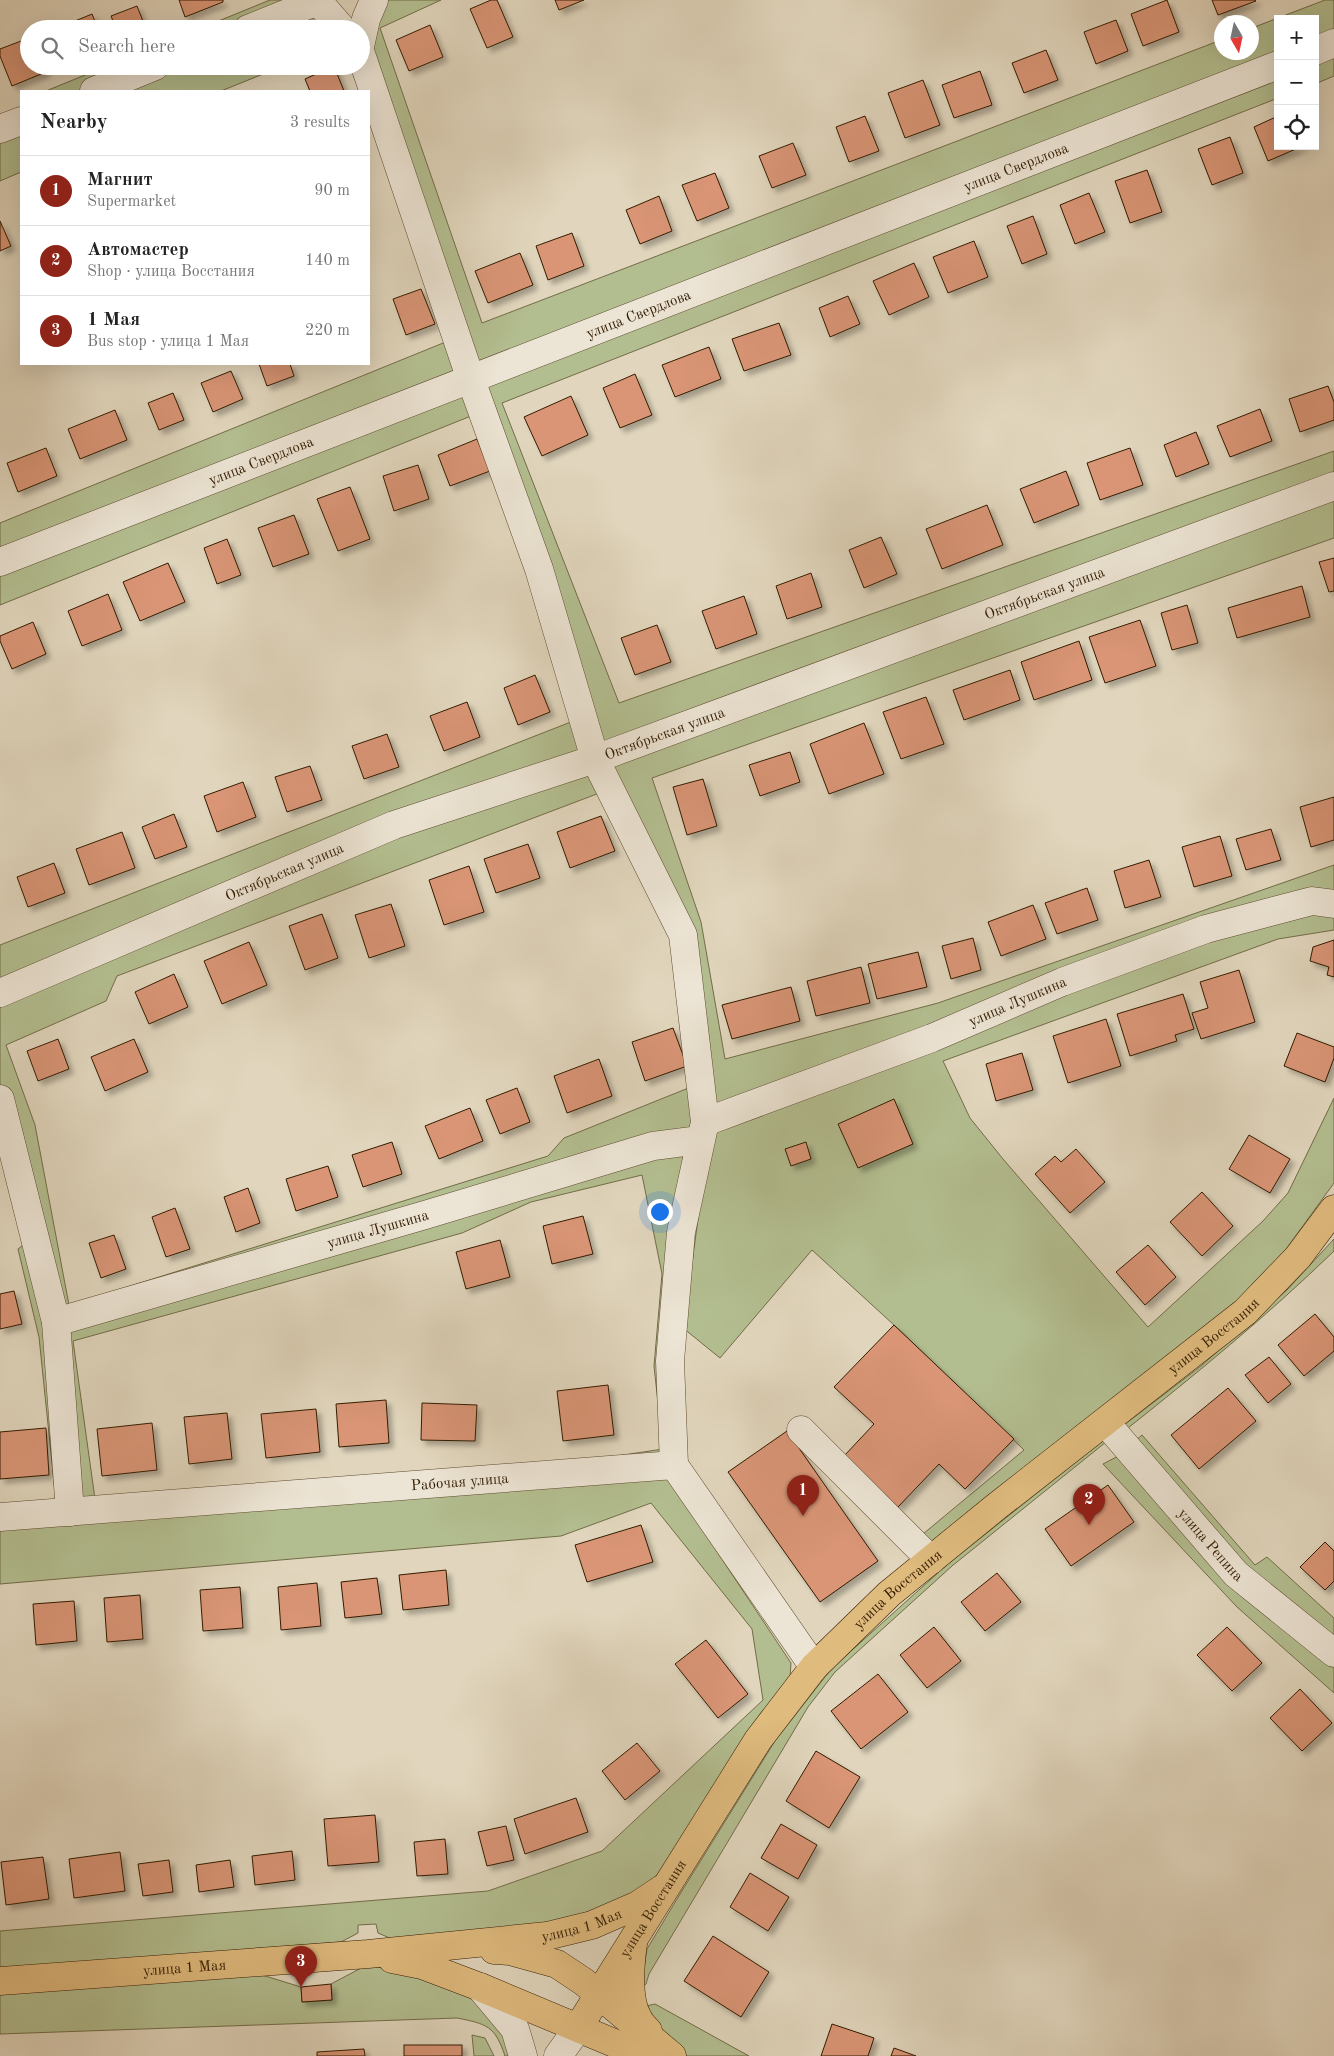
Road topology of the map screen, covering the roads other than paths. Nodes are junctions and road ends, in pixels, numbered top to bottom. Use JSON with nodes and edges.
{"nodes":[{"id":1,"x":318,"y":0,"type":"edge"},
{"id":2,"x":374,"y":0,"type":"edge"},
{"id":3,"x":270,"y":20,"type":"edge"},
{"id":4,"x":335,"y":20,"type":"edge"},
{"id":5,"x":366,"y":20,"type":"edge"},
{"id":6,"x":1334,"y":43,"type":"edge"},
{"id":7,"x":1319,"y":49,"type":"edge"},
{"id":8,"x":1274,"y":67,"type":"edge"},
{"id":9,"x":133,"y":75,"type":"edge"},
{"id":10,"x":368,"y":75,"type":"edge"},
{"id":11,"x":96,"y":90,"type":"edge"},
{"id":12,"x":20,"y":121,"type":"edge"},
{"id":13,"x":0,"y":129,"type":"edge"},
{"id":14,"x":471,"y":380,"type":"junction"},
{"id":15,"x":1334,"y":486,"type":"edge"},
{"id":16,"x":0,"y":562,"type":"edge"},
{"id":17,"x":596,"y":759,"type":"junction"},
{"id":18,"x":1334,"y":904,"type":"edge"},
{"id":19,"x":0,"y":992,"type":"edge"},
{"id":20,"x":0,"y":1099,"type":"edge"},
{"id":21,"x":703,"y":1131,"type":"junction"},
{"id":22,"x":1334,"y":1209,"type":"edge"},
{"id":23,"x":56,"y":1322,"type":"junction"},
{"id":24,"x":1105,"y":1422,"type":"junction"},
{"id":25,"x":801,"y":1430,"type":"dead end"},
{"id":26,"x":674,"y":1465,"type":"junction"},
{"id":27,"x":70,"y":1512,"type":"junction"},
{"id":28,"x":0,"y":1517,"type":"edge"},
{"id":29,"x":931,"y":1560,"type":"junction"},
{"id":30,"x":1334,"y":1653,"type":"edge"},
{"id":31,"x":814,"y":1667,"type":"junction"},
{"id":32,"x":668,"y":1885,"type":"junction"},
{"id":33,"x":634,"y":1938,"type":"junction"},
{"id":34,"x":445,"y":1947,"type":"junction"},
{"id":35,"x":368,"y":1954,"type":"junction"},
{"id":36,"x":0,"y":1981,"type":"edge"},
{"id":37,"x":480,"y":1987,"type":"junction"},
{"id":38,"x":598,"y":1996,"type":"junction"},
{"id":39,"x":578,"y":2028,"type":"junction"},
{"id":40,"x":659,"y":2053,"type":"edge"},
{"id":41,"x":523,"y":2056,"type":"edge"},
{"id":42,"x":558,"y":2056,"type":"edge"}],
"edges":[{"from":1,"to":3,"type":"street"},
{"from":1,"to":4,"type":"street"},
{"from":2,"to":5,"type":"street"},
{"from":6,"to":7,"type":"street"},
{"from":8,"to":14,"type":"street","name":"улица Свердлова"},
{"from":9,"to":11,"type":"street"},
{"from":10,"to":14,"type":"street"},
{"from":12,"to":13,"type":"street"},
{"from":14,"to":16,"type":"street","name":"улица Свердлова"},
{"from":14,"to":17,"type":"street"},
{"from":15,"to":17,"type":"street","name":"Октябрьская улица"},
{"from":17,"to":19,"type":"street","name":"Октябрьская улица"},
{"from":17,"to":21,"type":"street"},
{"from":18,"to":21,"type":"street","name":"улица Лушкина"},
{"from":20,"to":23,"type":"street"},
{"from":21,"to":23,"type":"street","name":"улица Лушкина"},
{"from":21,"to":26,"type":"street"},
{"from":22,"to":24,"type":"main road","name":"улица Восстания"},
{"from":23,"to":27,"type":"street"},
{"from":24,"to":29,"type":"main road","name":"улица Восстания"},
{"from":24,"to":30,"type":"street","name":"улица Репина"},
{"from":25,"to":29,"type":"street"},
{"from":26,"to":27,"type":"street","name":"Рабочая улица"},
{"from":26,"to":31,"type":"street"},
{"from":27,"to":28,"type":"street","name":"Рабочая улица"},
{"from":29,"to":31,"type":"main road","name":"улица Восстания"},
{"from":31,"to":32,"type":"main road","name":"улица Восстания"},
{"from":32,"to":33,"type":"main road","name":"улица Восстания"},
{"from":32,"to":34,"type":"main road","name":"улица 1 Мая"},
{"from":33,"to":38,"type":"main road","name":"улица Восстания"},
{"from":33,"to":40,"type":"main road"},
{"from":34,"to":35,"type":"main road","name":"улица 1 Мая"},
{"from":34,"to":38,"type":"main road"},
{"from":35,"to":36,"type":"main road","name":"улица 1 Мая"},
{"from":35,"to":37,"type":"main road","name":"улица 1 Мая"},
{"from":37,"to":39,"type":"main road","name":"улица 1 Мая"},
{"from":37,"to":41,"type":"street"},
{"from":38,"to":39,"type":"main road","name":"улица Восстания"},
{"from":38,"to":40,"type":"main road"},
{"from":39,"to":40,"type":"main road","name":"улица 1 Мая"},
{"from":39,"to":42,"type":"street","name":"улица Восстания"}]}
